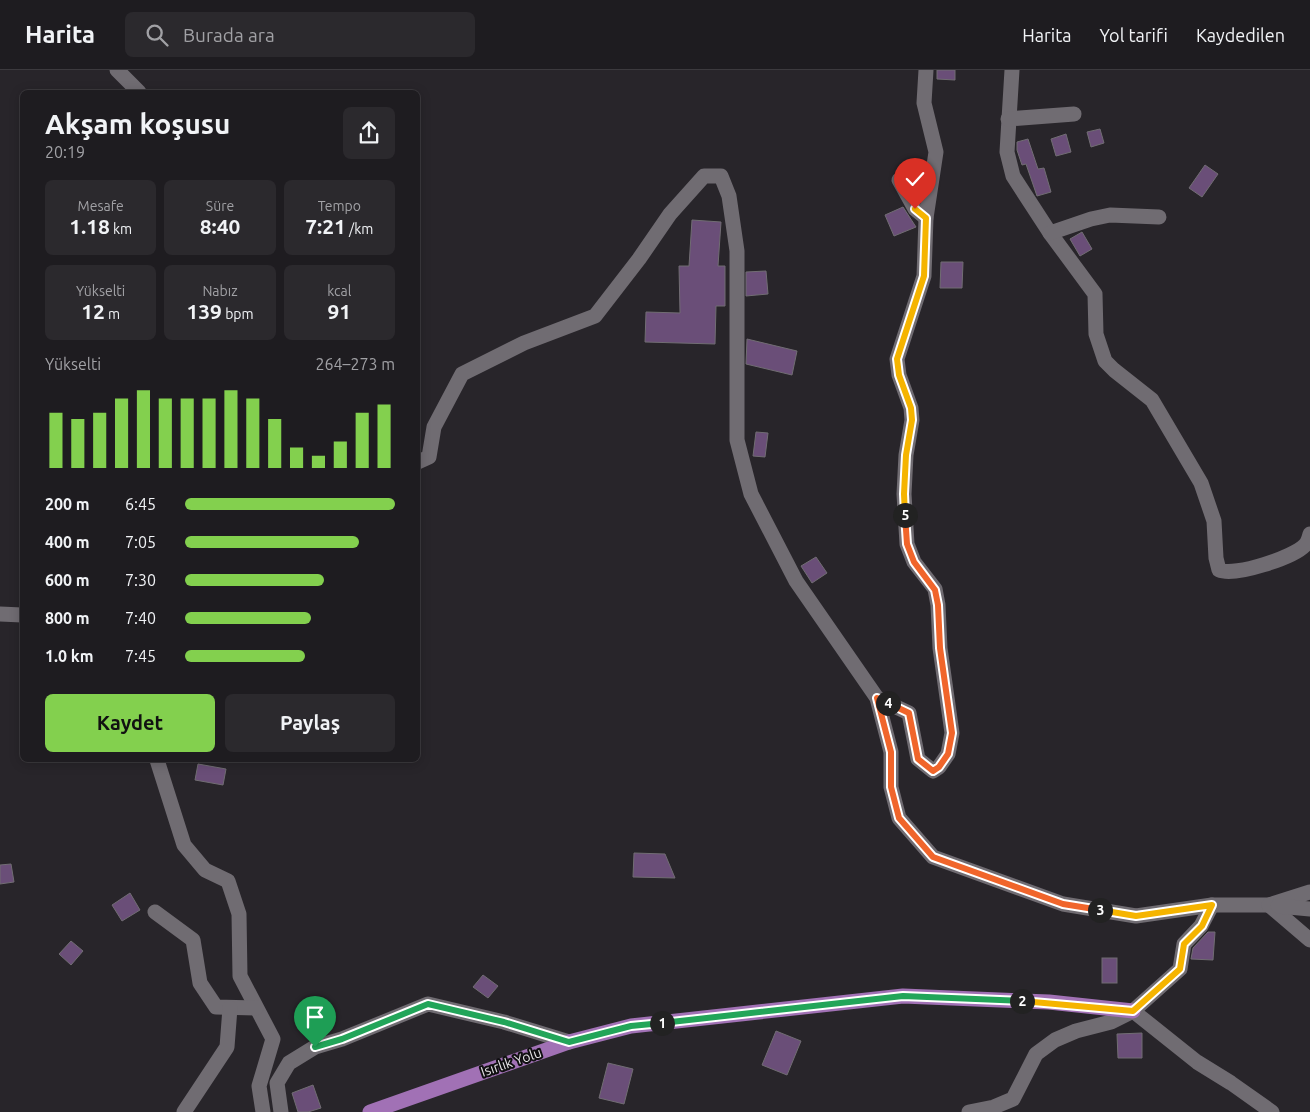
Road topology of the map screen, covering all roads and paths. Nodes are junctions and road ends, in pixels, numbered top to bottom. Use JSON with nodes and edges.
{"nodes":[{"id":1,"x":117,"y":70,"type":"edge"},
{"id":2,"x":926,"y":70,"type":"edge"},
{"id":3,"x":1012,"y":70,"type":"edge"},
{"id":4,"x":137,"y":90,"type":"edge"},
{"id":5,"x":1074,"y":114,"type":"dead end"},
{"id":6,"x":1008,"y":118,"type":"junction"},
{"id":7,"x":899,"y":180,"type":"dead end"},
{"id":8,"x":1159,"y":217,"type":"dead end"},
{"id":9,"x":926,"y":218,"type":"junction"},
{"id":10,"x":1050,"y":233,"type":"junction"},
{"id":11,"x":420,"y":461,"type":"edge"},
{"id":12,"x":1310,"y":534,"type":"edge"},
{"id":13,"x":0,"y":614,"type":"edge"},
{"id":14,"x":20,"y":615,"type":"edge"},
{"id":15,"x":877,"y":698,"type":"junction"},
{"id":16,"x":158,"y":762,"type":"edge"},
{"id":17,"x":1310,"y":892,"type":"edge"},
{"id":18,"x":1212,"y":905,"type":"junction"},
{"id":19,"x":1269,"y":905,"type":"junction"},
{"id":20,"x":1310,"y":908,"type":"edge"},
{"id":21,"x":156,"y":912,"type":"dead end"},
{"id":22,"x":1310,"y":940,"type":"edge"},
{"id":23,"x":230,"y":1008,"type":"junction"},
{"id":24,"x":256,"y":1008,"type":"junction"},
{"id":25,"x":1133,"y":1011,"type":"junction"},
{"id":26,"x":569,"y":1042,"type":"junction"},
{"id":27,"x":184,"y":1112,"type":"edge"},
{"id":28,"x":263,"y":1112,"type":"edge"},
{"id":29,"x":281,"y":1112,"type":"edge"},
{"id":30,"x":370,"y":1112,"type":"edge"},
{"id":31,"x":968,"y":1112,"type":"edge"},
{"id":32,"x":1272,"y":1112,"type":"edge"}],
"edges":[{"from":1,"to":4,"type":"street"},
{"from":2,"to":9,"type":"street"},
{"from":3,"to":6,"type":"street"},
{"from":5,"to":6,"type":"street"},
{"from":6,"to":10,"type":"street"},
{"from":7,"to":9,"type":"street"},
{"from":8,"to":10,"type":"street"},
{"from":9,"to":15,"type":"street"},
{"from":10,"to":12,"type":"street"},
{"from":11,"to":15,"type":"street"},
{"from":13,"to":14,"type":"street"},
{"from":15,"to":18,"type":"street"},
{"from":16,"to":24,"type":"street"},
{"from":17,"to":19,"type":"street"},
{"from":18,"to":19,"type":"street"},
{"from":18,"to":25,"type":"street"},
{"from":19,"to":20,"type":"street"},
{"from":19,"to":22,"type":"street"},
{"from":21,"to":23,"type":"street"},
{"from":23,"to":24,"type":"street"},
{"from":23,"to":27,"type":"street"},
{"from":24,"to":28,"type":"street"},
{"from":25,"to":26,"type":"main road","name":"Isırlık Yolu"},
{"from":25,"to":31,"type":"street"},
{"from":25,"to":32,"type":"street"},
{"from":26,"to":29,"type":"street"},
{"from":26,"to":30,"type":"main road","name":"Isırlık Yolu"}]}
